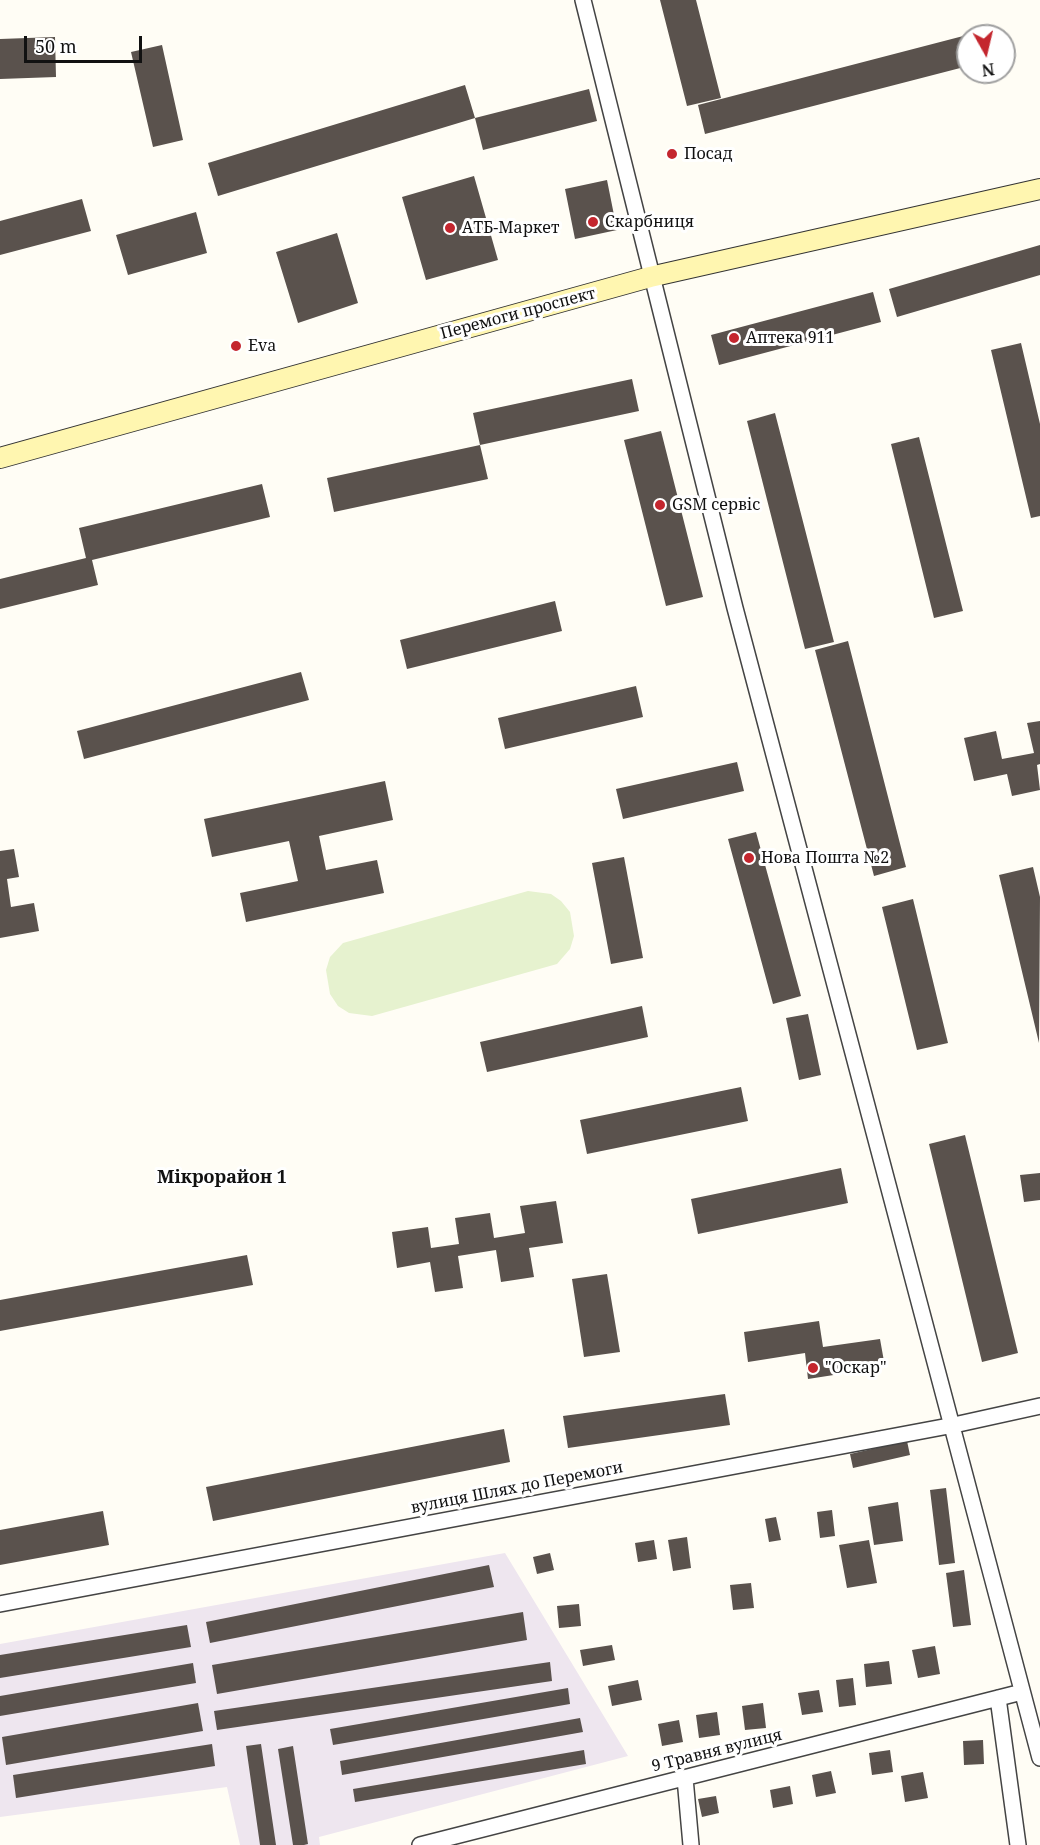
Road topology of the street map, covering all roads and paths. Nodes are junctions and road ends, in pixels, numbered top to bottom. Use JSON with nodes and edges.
{"nodes":[{"id":1,"x":583,"y":0,"type":"edge"},
{"id":2,"x":1040,"y":189,"type":"edge"},
{"id":3,"x":650,"y":277,"type":"junction"},
{"id":4,"x":0,"y":458,"type":"edge"},
{"id":5,"x":1040,"y":1406,"type":"edge"},
{"id":6,"x":954,"y":1425,"type":"junction"},
{"id":7,"x":0,"y":1604,"type":"edge"},
{"id":8,"x":1022,"y":1692,"type":"junction"},
{"id":9,"x":998,"y":1698,"type":"junction"},
{"id":10,"x":1040,"y":1758,"type":"edge"},
{"id":11,"x":685,"y":1778,"type":"junction"},
{"id":12,"x":420,"y":1845,"type":"edge"},
{"id":13,"x":691,"y":1845,"type":"edge"},
{"id":14,"x":1018,"y":1845,"type":"edge"}],
"edges":[{"from":1,"to":3,"type":"street"},
{"from":2,"to":3,"type":"street","name":"Перемоги проспект"},
{"from":3,"to":4,"type":"street","name":"Перемоги проспект"},
{"from":3,"to":6,"type":"street"},
{"from":5,"to":6,"type":"street","name":"вулиця Шлях до Перемоги"},
{"from":6,"to":7,"type":"street","name":"вулиця Шлях до Перемоги"},
{"from":6,"to":8,"type":"street"},
{"from":8,"to":9,"type":"street","name":"9 Травня вулиця"},
{"from":8,"to":10,"type":"street"},
{"from":9,"to":11,"type":"street","name":"9 Травня вулиця"},
{"from":9,"to":14,"type":"street"},
{"from":11,"to":12,"type":"street","name":"9 Травня вулиця"},
{"from":11,"to":13,"type":"street"}]}
